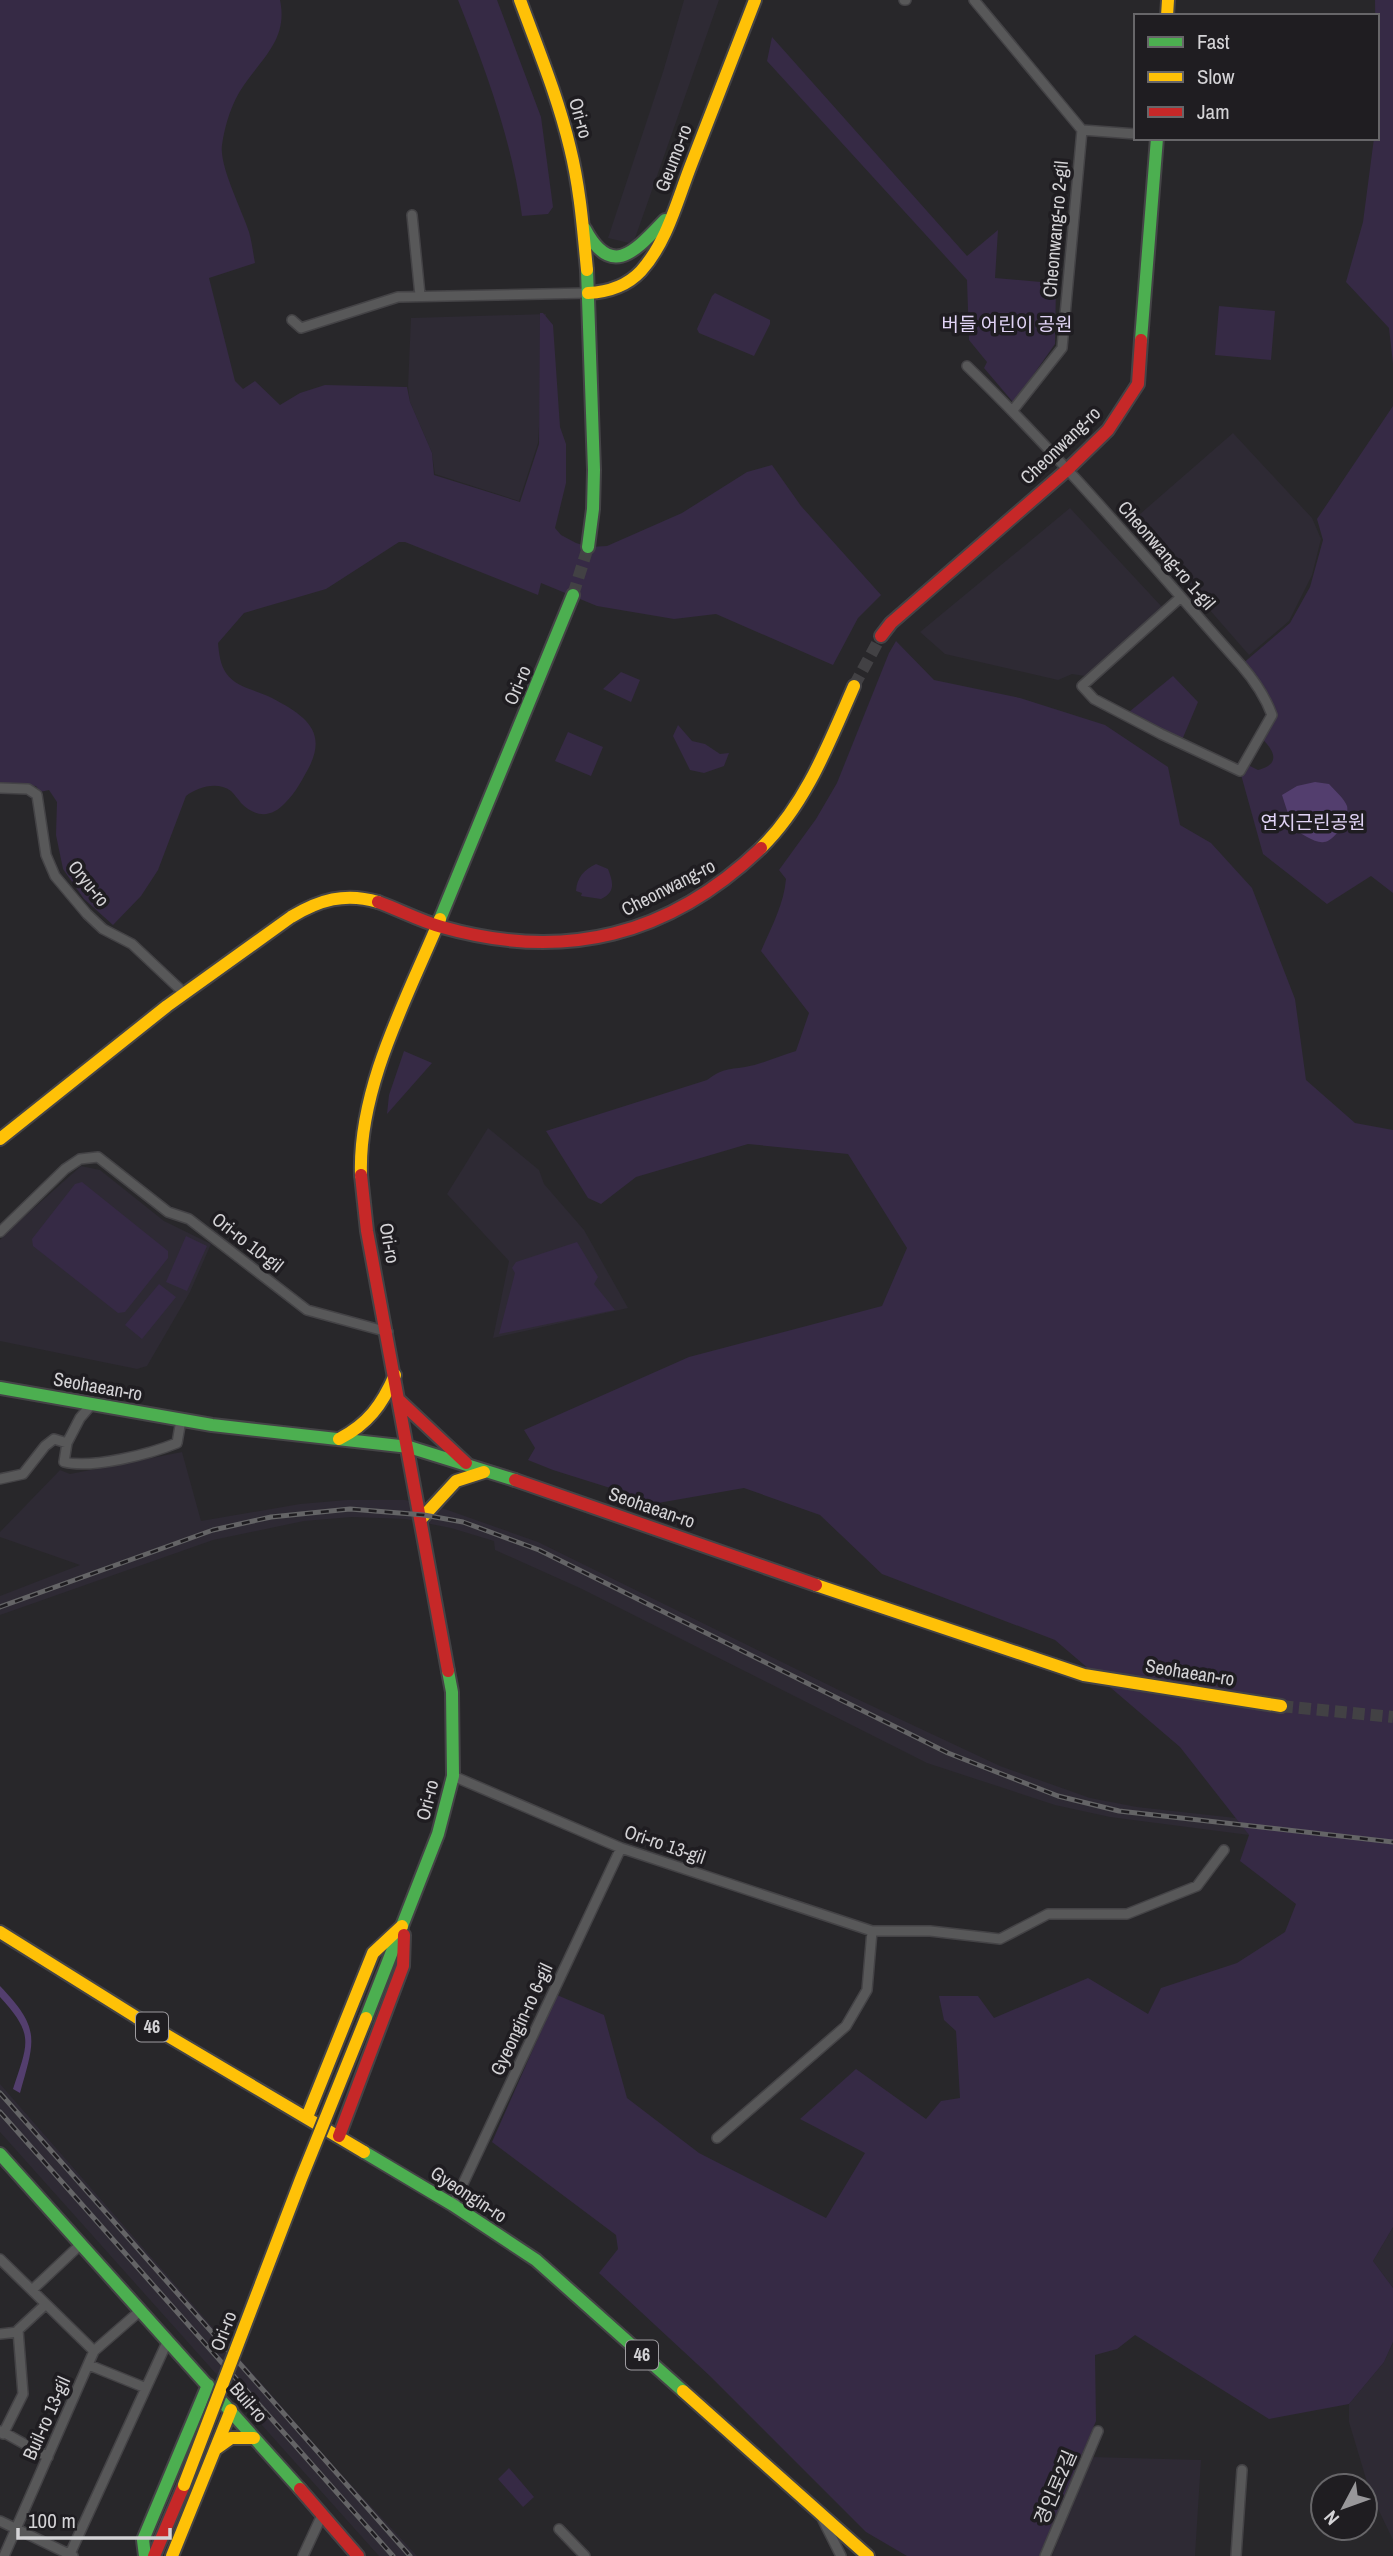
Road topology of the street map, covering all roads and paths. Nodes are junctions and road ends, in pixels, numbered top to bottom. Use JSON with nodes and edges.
{"nodes":[{"id":1,"x":520,"y":0,"type":"edge"},
{"id":2,"x":755,"y":0,"type":"edge"},
{"id":3,"x":974,"y":0,"type":"edge"},
{"id":4,"x":1082,"y":130,"type":"junction"},
{"id":5,"x":1134,"y":134,"type":"edge"},
{"id":6,"x":1157,"y":140,"type":"edge"},
{"id":7,"x":672,"y":212,"type":"junction"},
{"id":8,"x":412,"y":215,"type":"dead end"},
{"id":9,"x":581,"y":219,"type":"junction"},
{"id":10,"x":588,"y":293,"type":"junction"},
{"id":11,"x":420,"y":295,"type":"junction"},
{"id":12,"x":292,"y":320,"type":"dead end"},
{"id":13,"x":967,"y":366,"type":"dead end"},
{"id":14,"x":1013,"y":410,"type":"junction"},
{"id":15,"x":1068,"y":469,"type":"junction"},
{"id":16,"x":588,"y":547,"type":"tunnel mouth"},
{"id":17,"x":573,"y":595,"type":"tunnel mouth"},
{"id":18,"x":1181,"y":597,"type":"junction"},
{"id":19,"x":881,"y":636,"type":"tunnel mouth"},
{"id":20,"x":854,"y":686,"type":"tunnel mouth"},
{"id":21,"x":0,"y":788,"type":"edge"},
{"id":22,"x":438,"y":926,"type":"junction"},
{"id":23,"x":184,"y":993,"type":"junction"},
{"id":24,"x":0,"y":1139,"type":"edge"},
{"id":25,"x":1,"y":1230,"type":"edge"},
{"id":26,"x":388,"y":1332,"type":"junction"},
{"id":27,"x":395,"y":1374,"type":"junction"},
{"id":28,"x":0,"y":1388,"type":"edge"},
{"id":29,"x":400,"y":1401,"type":"junction"},
{"id":30,"x":92,"y":1404,"type":"junction"},
{"id":31,"x":181,"y":1420,"type":"junction"},
{"id":32,"x":339,"y":1439,"type":"junction"},
{"id":33,"x":67,"y":1443,"type":"junction"},
{"id":34,"x":409,"y":1447,"type":"junction"},
{"id":35,"x":469,"y":1466,"type":"junction"},
{"id":36,"x":487,"y":1471,"type":"junction"},
{"id":37,"x":0,"y":1479,"type":"edge"},
{"id":38,"x":422,"y":1518,"type":"junction"},
{"id":39,"x":1281,"y":1706,"type":"tunnel mouth"},
{"id":40,"x":453,"y":1776,"type":"junction"},
{"id":41,"x":621,"y":1848,"type":"junction"},
{"id":42,"x":1224,"y":1850,"type":"dead end"},
{"id":43,"x":405,"y":1924,"type":"junction"},
{"id":44,"x":872,"y":1931,"type":"junction"},
{"id":45,"x":0,"y":1932,"type":"edge"},
{"id":46,"x":307,"y":2117,"type":"junction"},
{"id":47,"x":339,"y":2136,"type":"junction"},
{"id":48,"x":717,"y":2138,"type":"dead end"},
{"id":49,"x":0,"y":2154,"type":"edge"},
{"id":50,"x":453,"y":2205,"type":"junction"},
{"id":51,"x":81,"y":2244,"type":"junction"},
{"id":52,"x":0,"y":2259,"type":"edge"},
{"id":53,"x":32,"y":2290,"type":"junction"},
{"id":54,"x":46,"y":2304,"type":"junction"},
{"id":55,"x":141,"y":2310,"type":"junction"},
{"id":56,"x":18,"y":2332,"type":"junction"},
{"id":57,"x":0,"y":2334,"type":"edge"},
{"id":58,"x":168,"y":2340,"type":"junction"},
{"id":59,"x":94,"y":2351,"type":"junction"},
{"id":60,"x":89,"y":2365,"type":"junction"},
{"id":61,"x":208,"y":2385,"type":"junction"},
{"id":62,"x":146,"y":2388,"type":"junction"},
{"id":63,"x":231,"y":2410,"type":"junction"},
{"id":64,"x":1098,"y":2431,"type":"dead end"},
{"id":65,"x":2,"y":2432,"type":"edge"},
{"id":66,"x":254,"y":2438,"type":"junction"},
{"id":67,"x":214,"y":2451,"type":"junction"},
{"id":68,"x":48,"y":2456,"type":"junction"},
{"id":69,"x":178,"y":2457,"type":"junction"},
{"id":70,"x":207,"y":2470,"type":"junction"},
{"id":71,"x":1242,"y":2470,"type":"dead end"},
{"id":72,"x":322,"y":2515,"type":"junction"},
{"id":73,"x":821,"y":2517,"type":"junction"},
{"id":74,"x":0,"y":2521,"type":"edge"},
{"id":75,"x":559,"y":2529,"type":"dead end"},
{"id":76,"x":17,"y":2530,"type":"junction"},
{"id":77,"x":4,"y":2556,"type":"edge"},
{"id":78,"x":71,"y":2556,"type":"edge"},
{"id":79,"x":145,"y":2556,"type":"edge"},
{"id":80,"x":154,"y":2556,"type":"edge"},
{"id":81,"x":172,"y":2556,"type":"edge"},
{"id":82,"x":303,"y":2556,"type":"edge"},
{"id":83,"x":358,"y":2556,"type":"edge"},
{"id":84,"x":585,"y":2556,"type":"edge"},
{"id":85,"x":841,"y":2556,"type":"edge"},
{"id":86,"x":868,"y":2556,"type":"edge"},
{"id":87,"x":1045,"y":2556,"type":"edge"},
{"id":88,"x":1236,"y":2556,"type":"edge"}],
"edges":[{"from":1,"to":9,"type":"main road","name":"Ori-ro"},
{"from":2,"to":7,"type":"main road","name":"Geumo-ro"},
{"from":3,"to":4,"type":"street"},
{"from":4,"to":5,"type":"street"},
{"from":4,"to":14,"type":"street","name":"Cheonwang-ro 2-gil"},
{"from":6,"to":15,"type":"main road","name":"Cheonwang-ro"},
{"from":7,"to":9,"type":"main road"},
{"from":7,"to":10,"type":"main road","name":"Geumo-ro"},
{"from":8,"to":11,"type":"street"},
{"from":9,"to":10,"type":"main road","name":"Ori-ro"},
{"from":10,"to":11,"type":"street"},
{"from":10,"to":16,"type":"main road","name":"Ori-ro"},
{"from":11,"to":12,"type":"street"},
{"from":13,"to":14,"type":"street"},
{"from":14,"to":15,"type":"street"},
{"from":15,"to":18,"type":"street","name":"Cheonwang-ro 1-gil"},
{"from":15,"to":19,"type":"main road","name":"Cheonwang-ro"},
{"from":17,"to":22,"type":"main road","name":"Ori-ro"},
{"from":18,"to":18,"type":"street","name":"Cheonwang-ro 1-gil"},
{"from":20,"to":22,"type":"main road","name":"Cheonwang-ro"},
{"from":21,"to":23,"type":"street","name":"Oryu-ro"},
{"from":22,"to":23,"type":"main road"},
{"from":22,"to":26,"type":"main road","name":"Ori-ro"},
{"from":23,"to":24,"type":"main road"},
{"from":25,"to":26,"type":"street","name":"Ori-ro 10-gil"},
{"from":26,"to":27,"type":"main road","name":"Ori-ro"},
{"from":27,"to":29,"type":"main road","name":"Ori-ro"},
{"from":27,"to":32,"type":"main road"},
{"from":28,"to":30,"type":"main road","name":"Seohaean-ro"},
{"from":29,"to":34,"type":"main road","name":"Ori-ro"},
{"from":29,"to":35,"type":"main road"},
{"from":30,"to":31,"type":"main road","name":"Seohaean-ro"},
{"from":30,"to":33,"type":"street"},
{"from":31,"to":32,"type":"main road","name":"Seohaean-ro"},
{"from":31,"to":33,"type":"street"},
{"from":32,"to":34,"type":"main road","name":"Seohaean-ro"},
{"from":33,"to":37,"type":"street"},
{"from":34,"to":35,"type":"main road","name":"Seohaean-ro"},
{"from":34,"to":38,"type":"main road","name":"Ori-ro"},
{"from":35,"to":36,"type":"main road","name":"Seohaean-ro"},
{"from":36,"to":38,"type":"main road"},
{"from":36,"to":39,"type":"main road","name":"Seohaean-ro"},
{"from":38,"to":40,"type":"main road","name":"Ori-ro"},
{"from":40,"to":41,"type":"street","name":"Ori-ro 13-gil"},
{"from":40,"to":43,"type":"main road","name":"Ori-ro"},
{"from":41,"to":44,"type":"street","name":"Ori-ro 13-gil"},
{"from":41,"to":50,"type":"street","name":"Gyeongin-ro 6-gil"},
{"from":42,"to":44,"type":"street","name":"Ori-ro 13-gil"},
{"from":43,"to":46,"type":"main road","name":"Ori-ro"},
{"from":43,"to":47,"type":"main road","name":"Ori-ro"},
{"from":43,"to":80,"type":"main road","name":"Ori-ro","bridge":true},
{"from":44,"to":48,"type":"street"},
{"from":45,"to":46,"type":"main road","name":"Gyeongin-ro","number":"46"},
{"from":46,"to":47,"type":"main road","name":"Gyeongin-ro","number":"46"},
{"from":47,"to":50,"type":"main road","name":"Gyeongin-ro","number":"46"},
{"from":49,"to":51,"type":"main road","name":"Buil-ro"},
{"from":50,"to":73,"type":"main road","name":"Gyeongin-ro","number":"46"},
{"from":51,"to":53,"type":"street"},
{"from":51,"to":55,"type":"main road","name":"Buil-ro"},
{"from":52,"to":53,"type":"street"},
{"from":53,"to":54,"type":"street"},
{"from":54,"to":56,"type":"street"},
{"from":54,"to":59,"type":"street"},
{"from":55,"to":58,"type":"main road","name":"Buil-ro"},
{"from":55,"to":59,"type":"street","name":"Buil-ro 13-gil"},
{"from":56,"to":57,"type":"street"},
{"from":56,"to":65,"type":"street"},
{"from":58,"to":61,"type":"main road","name":"Buil-ro"},
{"from":58,"to":62,"type":"street"},
{"from":59,"to":60,"type":"street","name":"Buil-ro 13-gil"},
{"from":60,"to":62,"type":"street"},
{"from":60,"to":68,"type":"street","name":"Buil-ro 13-gil"},
{"from":61,"to":63,"type":"main road","name":"Buil-ro"},
{"from":61,"to":69,"type":"main road"},
{"from":62,"to":78,"type":"street"},
{"from":63,"to":66,"type":"main road","name":"Buil-ro"},
{"from":63,"to":67,"type":"main road"},
{"from":64,"to":87,"type":"street","name":"경인로2길"},
{"from":65,"to":68,"type":"street"},
{"from":66,"to":67,"type":"main road"},
{"from":66,"to":72,"type":"main road","name":"Buil-ro"},
{"from":67,"to":70,"type":"main road"},
{"from":68,"to":76,"type":"street","name":"Buil-ro 13-gil"},
{"from":69,"to":70,"type":"main road"},
{"from":69,"to":79,"type":"main road"},
{"from":70,"to":81,"type":"main road"},
{"from":71,"to":88,"type":"street"},
{"from":72,"to":82,"type":"street"},
{"from":72,"to":83,"type":"main road","name":"Buil-ro"},
{"from":73,"to":85,"type":"street"},
{"from":73,"to":86,"type":"main road","name":"Gyeongin-ro","number":"46"},
{"from":74,"to":76,"type":"street"},
{"from":75,"to":84,"type":"street"},
{"from":76,"to":77,"type":"street","name":"Buil-ro 13-gil"},
{"from":76,"to":78,"type":"street"}]}
